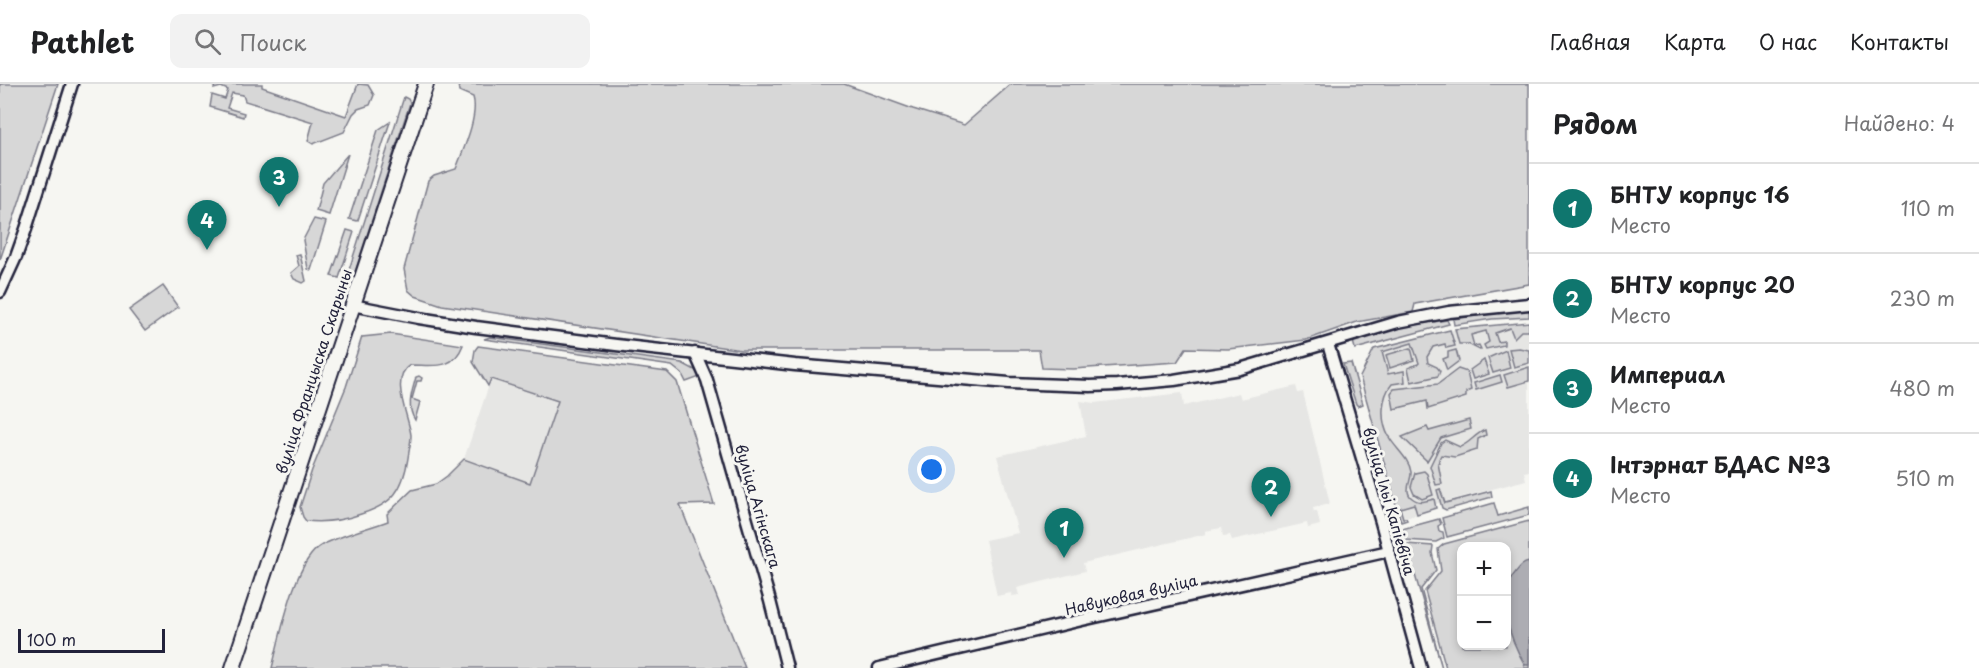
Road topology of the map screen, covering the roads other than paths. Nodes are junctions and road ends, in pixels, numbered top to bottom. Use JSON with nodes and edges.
{"nodes":[{"id":1,"x":72,"y":84,"type":"edge"},
{"id":2,"x":426,"y":84,"type":"edge"},
{"id":3,"x":0,"y":292,"type":"edge"},
{"id":4,"x":1529,"y":304,"type":"edge"},
{"id":5,"x":352,"y":305,"type":"junction"},
{"id":6,"x":1329,"y":344,"type":"junction"},
{"id":7,"x":695,"y":354,"type":"junction"},
{"id":8,"x":1389,"y":551,"type":"junction"},
{"id":9,"x":233,"y":668,"type":"edge"},
{"id":10,"x":787,"y":668,"type":"edge"},
{"id":11,"x":879,"y":668,"type":"edge"},
{"id":12,"x":1421,"y":668,"type":"edge"}],
"edges":[{"from":1,"to":3,"type":"street"},
{"from":2,"to":5,"type":"main road","name":"вуліца Францыска Скарыны"},
{"from":4,"to":6,"type":"street"},
{"from":5,"to":7,"type":"street"},
{"from":5,"to":9,"type":"main road","name":"вуліца Францыска Скарыны"},
{"from":6,"to":7,"type":"street"},
{"from":6,"to":8,"type":"street","name":"вуліца Ільі Капіевіча"},
{"from":7,"to":10,"type":"street","name":"вуліца Агінскага"},
{"from":8,"to":11,"type":"street","name":"Навуковая вуліца"},
{"from":8,"to":12,"type":"street","name":"вуліца Ільі Капіевіча"}]}
